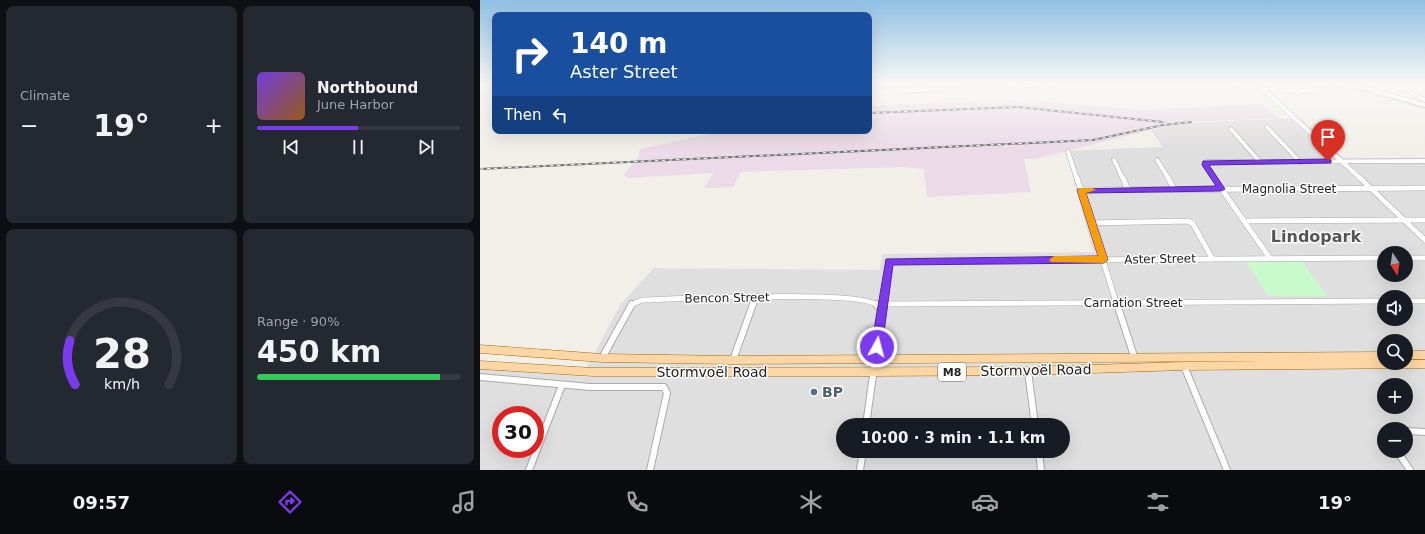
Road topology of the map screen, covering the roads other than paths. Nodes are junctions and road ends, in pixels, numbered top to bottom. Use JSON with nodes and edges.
{"nodes":[{"id":1,"x":1282,"y":106,"type":"edge"},
{"id":2,"x":1267,"y":127,"type":"dead end"},
{"id":3,"x":1231,"y":129,"type":"dead end"},
{"id":4,"x":1068,"y":152,"type":"dead end"},
{"id":5,"x":1114,"y":160,"type":"dead end"},
{"id":6,"x":1157,"y":160,"type":"dead end"},
{"id":7,"x":1342,"y":161,"type":"junction"},
{"id":8,"x":1425,"y":161,"type":"edge"},
{"id":9,"x":1260,"y":162,"type":"junction"},
{"id":10,"x":1300,"y":162,"type":"junction"},
{"id":11,"x":1425,"y":188,"type":"edge"},
{"id":12,"x":1221,"y":189,"type":"junction"},
{"id":13,"x":1371,"y":189,"type":"junction"},
{"id":14,"x":1081,"y":190,"type":"junction"},
{"id":15,"x":1128,"y":190,"type":"junction"},
{"id":16,"x":1175,"y":190,"type":"junction"},
{"id":17,"x":1404,"y":220,"type":"junction"},
{"id":18,"x":1425,"y":220,"type":"edge"},
{"id":19,"x":1244,"y":221,"type":"junction"},
{"id":20,"x":1092,"y":222,"type":"junction"},
{"id":21,"x":1425,"y":240,"type":"edge"},
{"id":22,"x":1269,"y":257,"type":"junction"},
{"id":23,"x":1212,"y":258,"type":"junction"},
{"id":24,"x":1377,"y":258,"type":"edge"},
{"id":25,"x":1413,"y":258,"type":"edge"},
{"id":26,"x":1425,"y":258,"type":"edge"},
{"id":27,"x":1104,"y":260,"type":"junction"},
{"id":28,"x":756,"y":297,"type":"junction"},
{"id":29,"x":1377,"y":301,"type":"edge"},
{"id":30,"x":1413,"y":301,"type":"edge"},
{"id":31,"x":1425,"y":301,"type":"edge"},
{"id":32,"x":1116,"y":303,"type":"junction"},
{"id":33,"x":882,"y":307,"type":"junction"},
{"id":34,"x":480,"y":349,"type":"edge"},
{"id":35,"x":1413,"y":355,"type":"edge"},
{"id":36,"x":1425,"y":355,"type":"edge"},
{"id":37,"x":1134,"y":356,"type":"junction"},
{"id":38,"x":1377,"y":356,"type":"edge"},
{"id":39,"x":602,"y":358,"type":"junction"},
{"id":40,"x":875,"y":359,"type":"junction"},
{"id":41,"x":733,"y":360,"type":"junction"},
{"id":42,"x":1425,"y":364,"type":"edge"},
{"id":43,"x":480,"y":365,"type":"edge"},
{"id":44,"x":1184,"y":366,"type":"junction"},
{"id":45,"x":1028,"y":371,"type":"junction"},
{"id":46,"x":873,"y":372,"type":"junction"},
{"id":47,"x":480,"y":378,"type":"edge"},
{"id":48,"x":562,"y":385,"type":"junction"},
{"id":49,"x":867,"y":418,"type":"edge"},
{"id":50,"x":1034,"y":418,"type":"edge"},
{"id":51,"x":1413,"y":431,"type":"edge"},
{"id":52,"x":1425,"y":432,"type":"edge"},
{"id":53,"x":862,"y":458,"type":"edge"},
{"id":54,"x":1040,"y":458,"type":"edge"},
{"id":55,"x":1402,"y":458,"type":"edge"},
{"id":56,"x":529,"y":470,"type":"edge"},
{"id":57,"x":650,"y":470,"type":"edge"},
{"id":58,"x":860,"y":470,"type":"edge"},
{"id":59,"x":1042,"y":470,"type":"edge"},
{"id":60,"x":1227,"y":470,"type":"edge"},
{"id":61,"x":1410,"y":470,"type":"edge"}],
"edges":[{"from":1,"to":7,"type":"street"},
{"from":2,"to":10,"type":"street"},
{"from":3,"to":9,"type":"street"},
{"from":4,"to":14,"type":"street"},
{"from":5,"to":15,"type":"street"},
{"from":6,"to":16,"type":"street"},
{"from":7,"to":8,"type":"street"},
{"from":7,"to":10,"type":"street"},
{"from":7,"to":13,"type":"street"},
{"from":9,"to":10,"type":"street"},
{"from":9,"to":12,"type":"street"},
{"from":11,"to":13,"type":"street","name":"Magnolia Street"},
{"from":12,"to":13,"type":"street","name":"Magnolia Street"},
{"from":12,"to":16,"type":"street","name":"Magnolia Street"},
{"from":12,"to":19,"type":"street"},
{"from":13,"to":17,"type":"street"},
{"from":14,"to":15,"type":"street","name":"Magnolia Street"},
{"from":14,"to":20,"type":"street"},
{"from":15,"to":16,"type":"street","name":"Magnolia Street"},
{"from":17,"to":18,"type":"street"},
{"from":17,"to":19,"type":"street"},
{"from":17,"to":21,"type":"street"},
{"from":19,"to":22,"type":"street"},
{"from":20,"to":23,"type":"street"},
{"from":20,"to":27,"type":"street"},
{"from":22,"to":23,"type":"street","name":"Aster Street"},
{"from":22,"to":24,"type":"street","name":"Aster Street"},
{"from":23,"to":27,"type":"street","name":"Aster Street"},
{"from":25,"to":26,"type":"street"},
{"from":27,"to":32,"type":"street"},
{"from":27,"to":33,"type":"street","name":"Aster Street"},
{"from":28,"to":33,"type":"street","name":"Bencon Street"},
{"from":28,"to":39,"type":"street","name":"Bencon Street"},
{"from":28,"to":41,"type":"street"},
{"from":29,"to":32,"type":"street","name":"Carnation Street"},
{"from":30,"to":31,"type":"street"},
{"from":32,"to":33,"type":"street","name":"Carnation Street"},
{"from":32,"to":37,"type":"street"},
{"from":33,"to":40,"type":"street"},
{"from":34,"to":39,"type":"main road","name":"Stormvoël Road","number":"M8"},
{"from":35,"to":36,"type":"main road"},
{"from":37,"to":38,"type":"main road","name":"Stormvoël Road","number":"M8"},
{"from":37,"to":40,"type":"main road","name":"Stormvoël Road","number":"M8"},
{"from":39,"to":41,"type":"main road","name":"Stormvoël Road","number":"M8"},
{"from":40,"to":41,"type":"main road","name":"Stormvoël Road","number":"M8"},
{"from":40,"to":46,"type":"street"},
{"from":42,"to":44,"type":"main road","name":"Stormvoël Road","number":"M8"},
{"from":43,"to":46,"type":"main road","name":"Stormvoël Road","number":"M8"},
{"from":44,"to":45,"type":"main road","name":"Stormvoël Road","number":"M8"},
{"from":44,"to":60,"type":"street"},
{"from":45,"to":46,"type":"main road","name":"Stormvoël Road","number":"M8"},
{"from":45,"to":50,"type":"street"},
{"from":46,"to":49,"type":"street"},
{"from":47,"to":48,"type":"street"},
{"from":48,"to":56,"type":"street"},
{"from":48,"to":57,"type":"street"},
{"from":51,"to":52,"type":"street"},
{"from":53,"to":58,"type":"street"},
{"from":54,"to":59,"type":"street"},
{"from":55,"to":61,"type":"street"}]}
